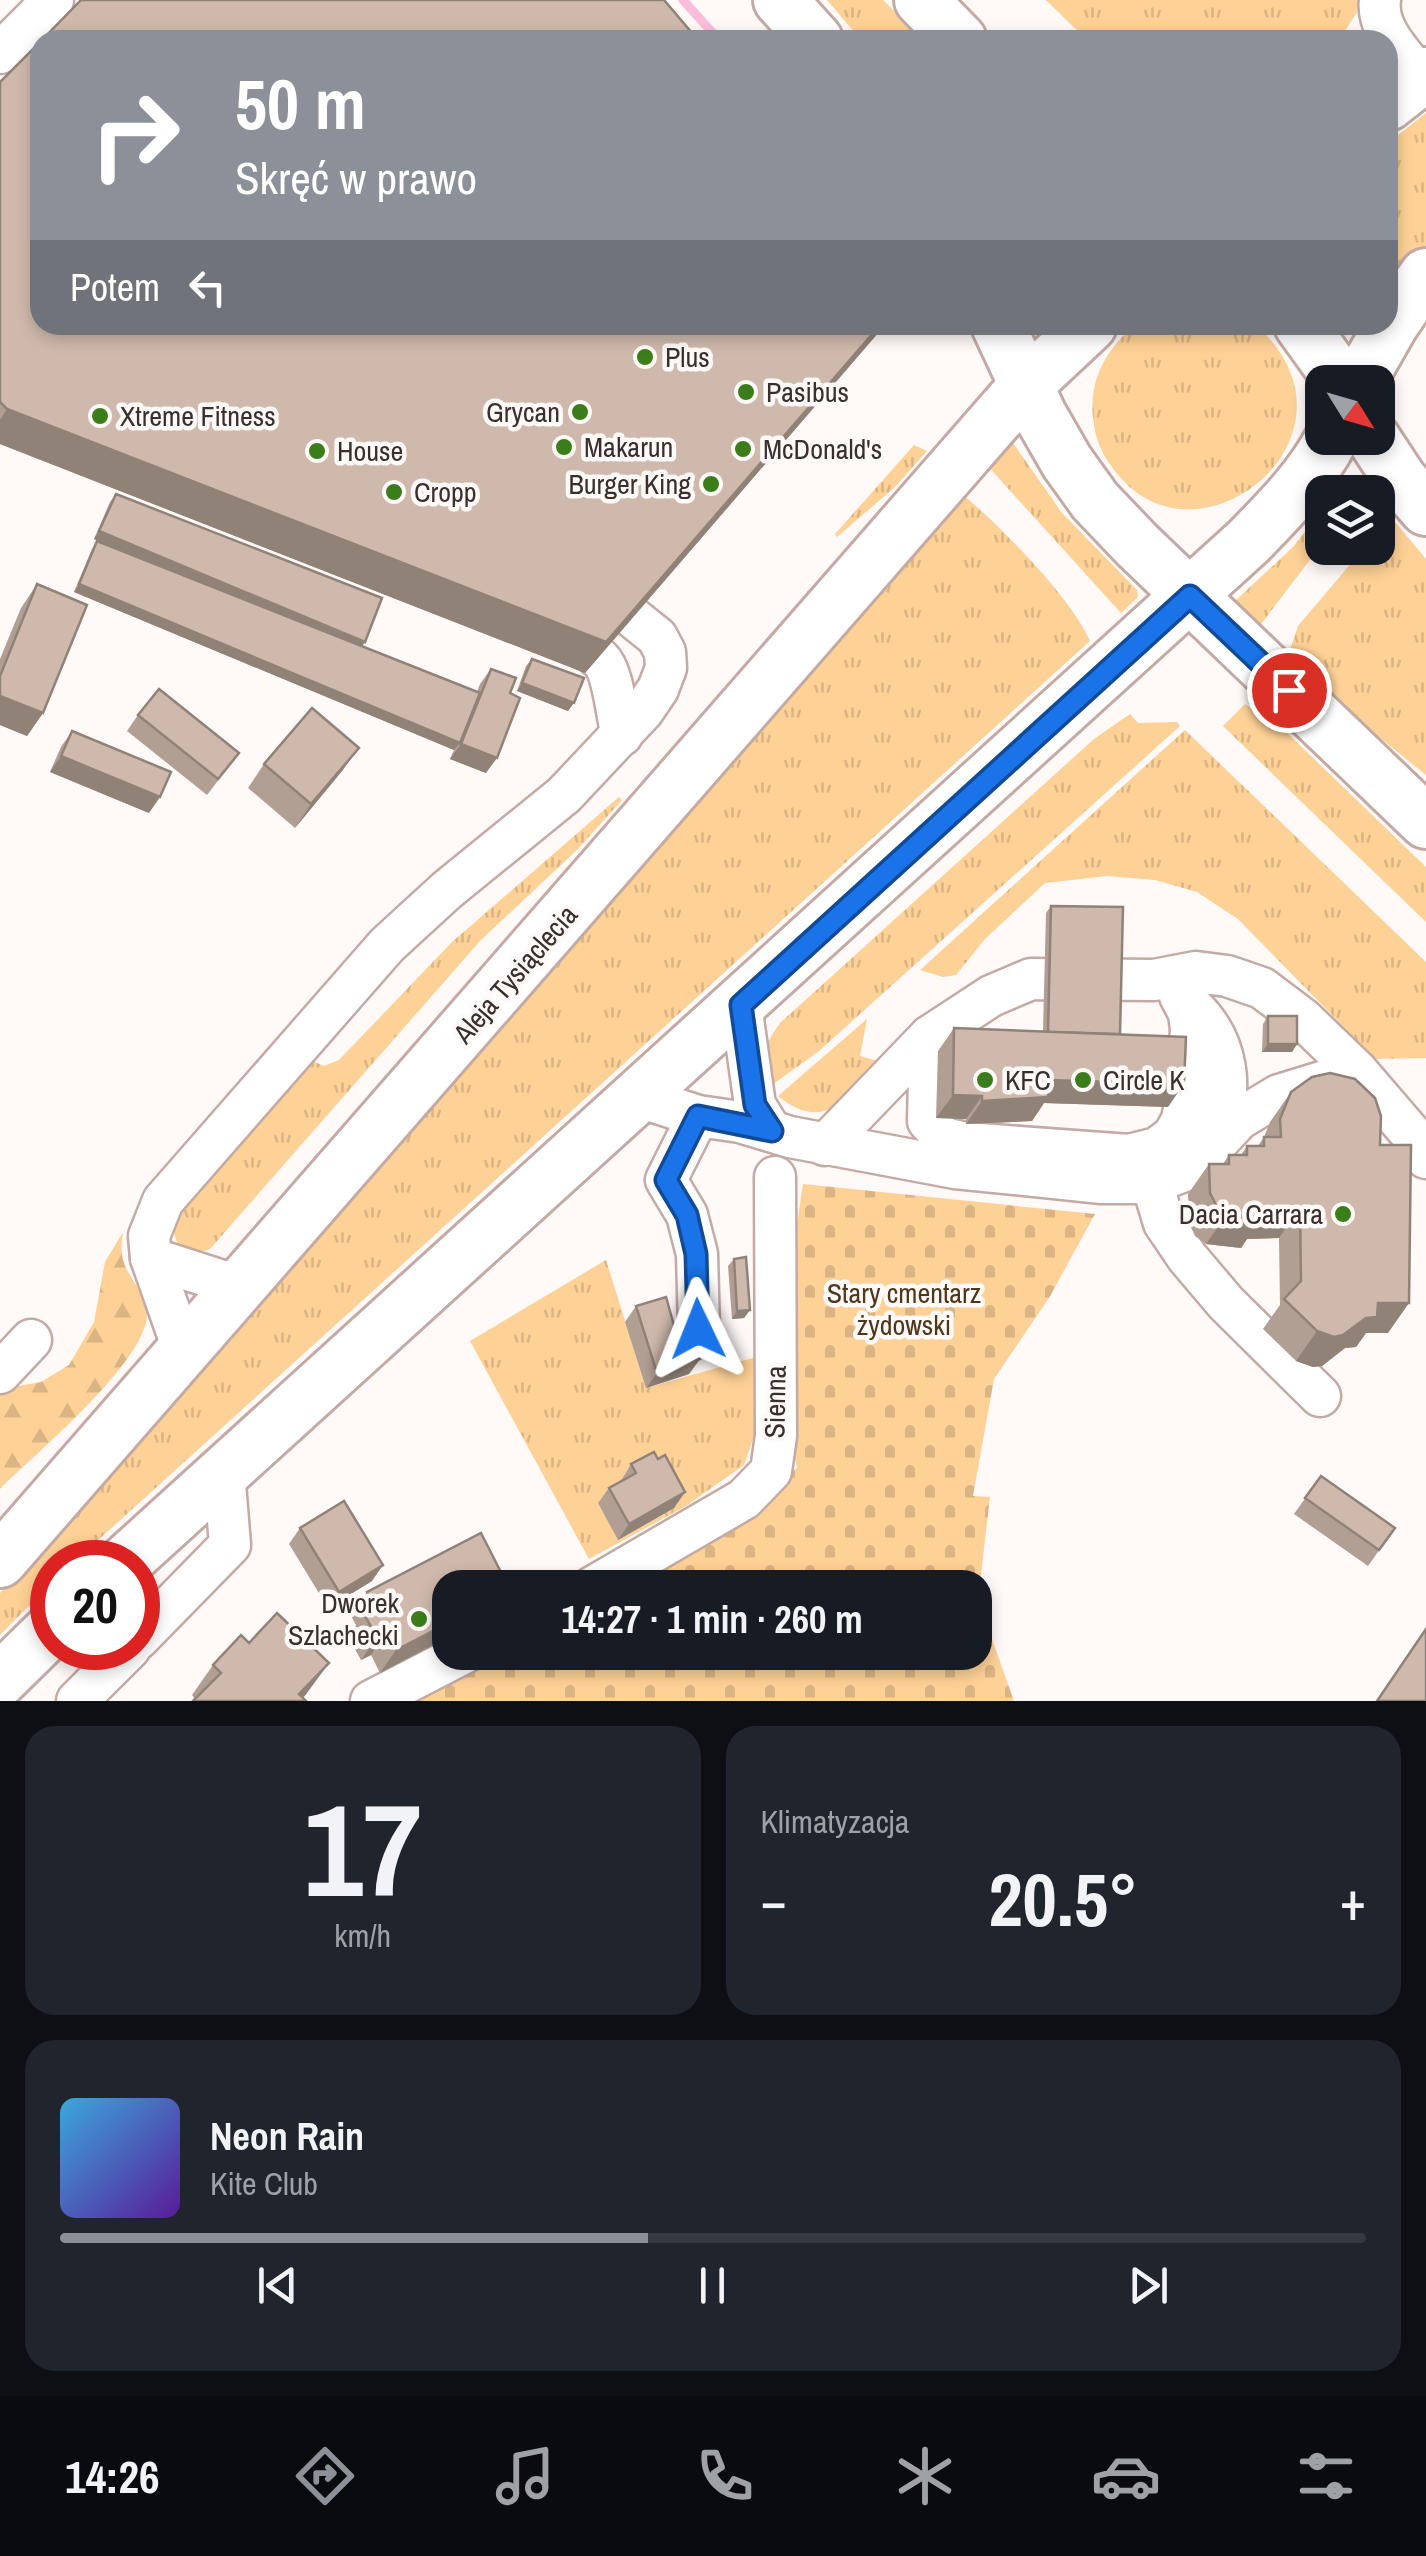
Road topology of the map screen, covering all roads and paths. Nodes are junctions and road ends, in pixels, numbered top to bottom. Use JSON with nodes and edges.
{"nodes":[{"id":1,"x":52,"y":0,"type":"edge"},
{"id":2,"x":780,"y":0,"type":"edge"},
{"id":3,"x":921,"y":0,"type":"edge"},
{"id":4,"x":1380,"y":0,"type":"edge"},
{"id":5,"x":807,"y":30,"type":"edge"},
{"id":6,"x":950,"y":30,"type":"edge"},
{"id":7,"x":1386,"y":30,"type":"edge"},
{"id":8,"x":0,"y":53,"type":"edge"},
{"id":9,"x":1398,"y":55,"type":"edge"},
{"id":10,"x":1412,"y":85,"type":"edge"},
{"id":11,"x":1426,"y":276,"type":"edge"},
{"id":12,"x":1398,"y":316,"type":"edge"},
{"id":13,"x":1003,"y":335,"type":"edge"},
{"id":14,"x":1079,"y":335,"type":"edge"},
{"id":15,"x":1308,"y":335,"type":"edge"},
{"id":16,"x":1386,"y":335,"type":"edge"},
{"id":17,"x":1330,"y":365,"type":"edge"},
{"id":18,"x":1369,"y":365,"type":"edge"},
{"id":19,"x":1027,"y":384,"type":"junction"},
{"id":20,"x":1322,"y":455,"type":"edge"},
{"id":21,"x":1384,"y":455,"type":"edge"},
{"id":22,"x":1426,"y":509,"type":"edge"},
{"id":23,"x":1190,"y":596,"type":"junction"},
{"id":24,"x":632,"y":617,"type":"edge"},
{"id":25,"x":524,"y":628,"type":"edge"},
{"id":26,"x":622,"y":735,"type":"junction"},
{"id":27,"x":1422,"y":820,"type":"edge"},
{"id":28,"x":1167,"y":988,"type":"junction"},
{"id":29,"x":741,"y":1005,"type":"junction"},
{"id":30,"x":930,"y":1036,"type":"junction"},
{"id":31,"x":1357,"y":1071,"type":"junction"},
{"id":32,"x":639,"y":1098,"type":"junction"},
{"id":33,"x":698,"y":1116,"type":"junction"},
{"id":34,"x":772,"y":1131,"type":"junction"},
{"id":35,"x":825,"y":1144,"type":"junction"},
{"id":36,"x":1210,"y":1150,"type":"junction"},
{"id":37,"x":1420,"y":1161,"type":"edge"},
{"id":38,"x":776,"y":1178,"type":"dead end"},
{"id":39,"x":1152,"y":1183,"type":"junction"},
{"id":40,"x":151,"y":1258,"type":"junction"},
{"id":41,"x":241,"y":1288,"type":"junction"},
{"id":42,"x":698,"y":1329,"type":"dead end"},
{"id":43,"x":31,"y":1340,"type":"dead end"},
{"id":44,"x":184,"y":1352,"type":"junction"},
{"id":45,"x":0,"y":1373,"type":"edge"},
{"id":46,"x":1320,"y":1396,"type":"dead end"},
{"id":47,"x":224,"y":1472,"type":"junction"},
{"id":48,"x":149,"y":1540,"type":"edge"},
{"id":49,"x":0,"y":1562,"type":"edge"},
{"id":50,"x":622,"y":1570,"type":"edge"},
{"id":51,"x":160,"y":1617,"type":"edge"},
{"id":52,"x":30,"y":1651,"type":"edge"},
{"id":53,"x":110,"y":1670,"type":"edge"},
{"id":54,"x":432,"y":1670,"type":"edge"},
{"id":55,"x":0,"y":1680,"type":"edge"},
{"id":56,"x":84,"y":1698,"type":"edge"},
{"id":57,"x":371,"y":1701,"type":"edge"}],
"edges":[{"from":1,"to":8,"type":"street"},
{"from":2,"to":5,"type":"main road"},
{"from":3,"to":6,"type":"main road"},
{"from":4,"to":7,"type":"street"},
{"from":9,"to":10,"type":"street"},
{"from":11,"to":12,"type":"main road"},
{"from":13,"to":19,"type":"main road"},
{"from":14,"to":19,"type":"main road","name":"Aleja Tysiąclecia"},
{"from":15,"to":17,"type":"main road"},
{"from":16,"to":18,"type":"main road"},
{"from":19,"to":23,"type":"main road"},
{"from":19,"to":41,"type":"main road","name":"Aleja Tysiąclecia"},
{"from":20,"to":23,"type":"main road"},
{"from":21,"to":22,"type":"main road"},
{"from":23,"to":27,"type":"main road"},
{"from":23,"to":29,"type":"main road"},
{"from":24,"to":26,"type":"street"},
{"from":25,"to":26,"type":"street"},
{"from":26,"to":40,"type":"street"},
{"from":28,"to":30,"type":"street"},
{"from":28,"to":30,"type":"street"},
{"from":28,"to":31,"type":"street"},
{"from":28,"to":36,"type":"street"},
{"from":29,"to":32,"type":"main road"},
{"from":29,"to":34,"type":"street"},
{"from":30,"to":35,"type":"street"},
{"from":31,"to":36,"type":"street"},
{"from":31,"to":37,"type":"street"},
{"from":32,"to":33,"type":"street"},
{"from":32,"to":47,"type":"main road"},
{"from":33,"to":34,"type":"street"},
{"from":33,"to":42,"type":"street"},
{"from":34,"to":35,"type":"street"},
{"from":35,"to":39,"type":"street"},
{"from":36,"to":39,"type":"street"},
{"from":38,"to":50,"type":"street","name":"Sienna"},
{"from":39,"to":46,"type":"street"},
{"from":40,"to":41,"type":"street"},
{"from":40,"to":44,"type":"street"},
{"from":41,"to":44,"type":"main road","name":"Aleja Tysiąclecia"},
{"from":43,"to":45,"type":"street"},
{"from":44,"to":49,"type":"main road","name":"Aleja Tysiąclecia"},
{"from":47,"to":48,"type":"main road"},
{"from":47,"to":51,"type":"street"},
{"from":52,"to":55,"type":"main road"},
{"from":53,"to":56,"type":"street"},
{"from":54,"to":57,"type":"street"}]}
